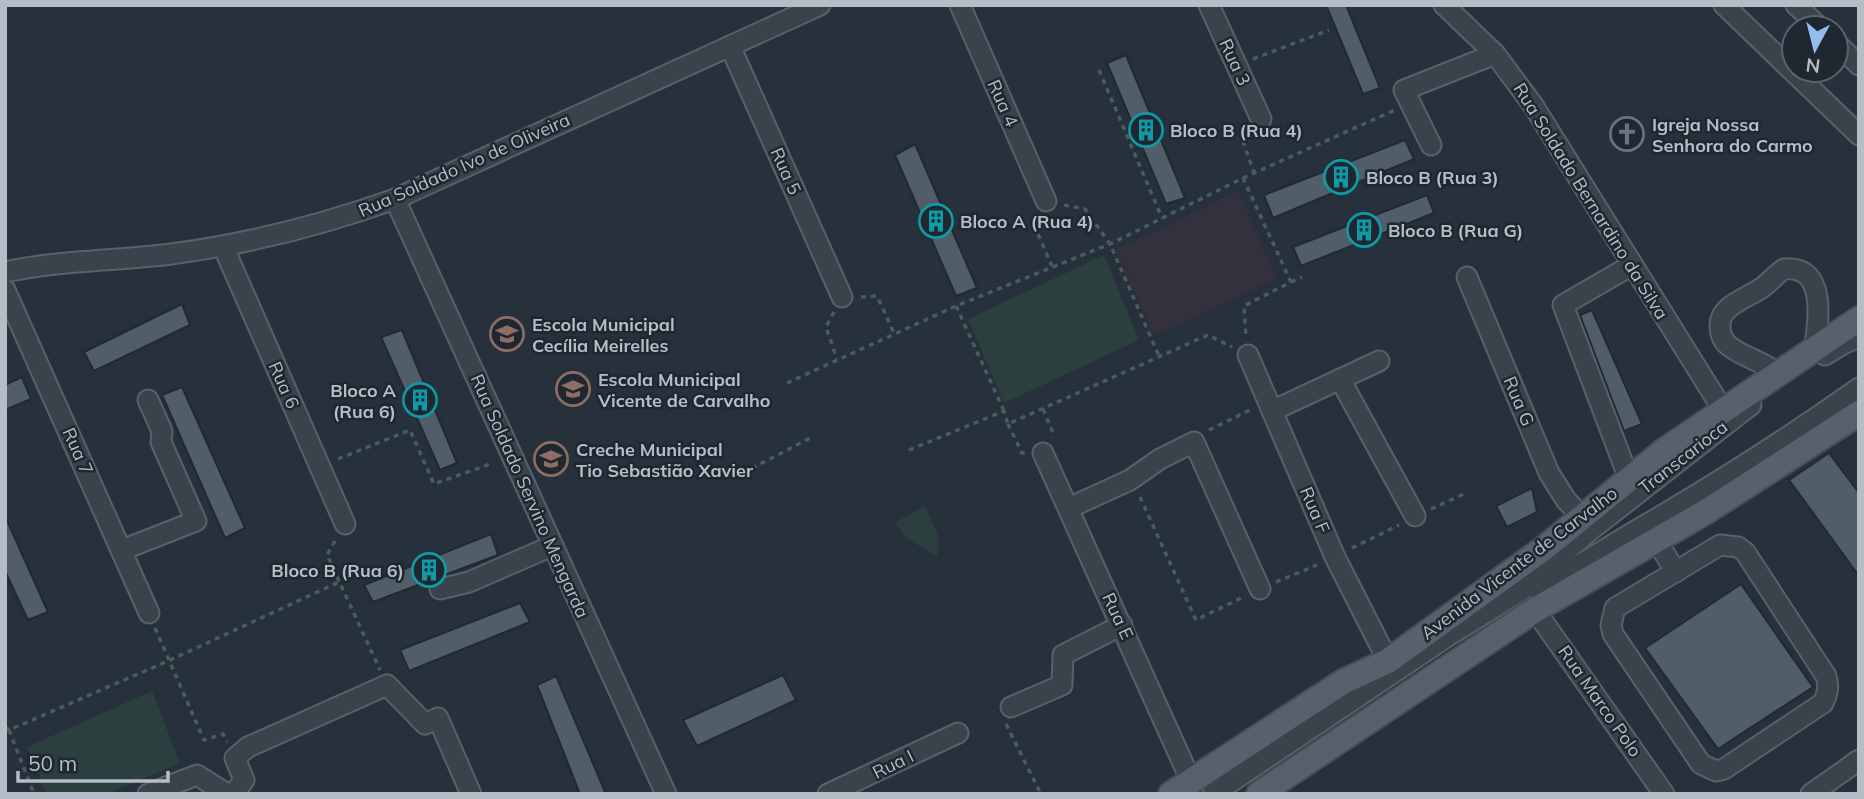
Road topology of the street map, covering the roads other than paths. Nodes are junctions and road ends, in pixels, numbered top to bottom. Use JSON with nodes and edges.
{"nodes":[{"id":1,"x":820,"y":5,"type":"edge"},
{"id":2,"x":960,"y":5,"type":"edge"},
{"id":3,"x":1209,"y":5,"type":"edge"},
{"id":4,"x":1444,"y":5,"type":"edge"},
{"id":5,"x":1724,"y":5,"type":"edge"},
{"id":6,"x":730,"y":46,"type":"junction"},
{"id":7,"x":1495,"y":54,"type":"junction"},
{"id":8,"x":1261,"y":119,"type":"road end"},
{"id":9,"x":1859,"y":135,"type":"edge"},
{"id":10,"x":1431,"y":145,"type":"dead end"},
{"id":11,"x":395,"y":199,"type":"junction"},
{"id":12,"x":1046,"y":201,"type":"road end"},
{"id":13,"x":223,"y":246,"type":"junction"},
{"id":14,"x":1624,"y":270,"type":"junction"},
{"id":15,"x":5,"y":271,"type":"edge"},
{"id":16,"x":1467,"y":277,"type":"dead end"},
{"id":17,"x":5,"y":290,"type":"edge"},
{"id":18,"x":842,"y":297,"type":"road end"},
{"id":19,"x":1859,"y":319,"type":"edge"},
{"id":20,"x":1859,"y":337,"type":"edge"},
{"id":21,"x":1814,"y":349,"type":"junction"},
{"id":22,"x":1248,"y":355,"type":"road end"},
{"id":23,"x":1379,"y":361,"type":"dead end"},
{"id":24,"x":1777,"y":373,"type":"junction"},
{"id":25,"x":1340,"y":379,"type":"junction"},
{"id":26,"x":1859,"y":388,"type":"edge"},
{"id":27,"x":148,"y":400,"type":"dead end"},
{"id":28,"x":1270,"y":406,"type":"junction"},
{"id":29,"x":1723,"y":410,"type":"junction"},
{"id":30,"x":1859,"y":412,"type":"edge"},
{"id":31,"x":1043,"y":453,"type":"dead end"},
{"id":32,"x":1629,"y":479,"type":"junction"},
{"id":33,"x":1069,"y":508,"type":"junction"},
{"id":34,"x":1415,"y":516,"type":"dead end"},
{"id":35,"x":1582,"y":517,"type":"junction"},
{"id":36,"x":345,"y":524,"type":"road end"},
{"id":37,"x":1656,"y":540,"type":"junction"},
{"id":38,"x":552,"y":546,"type":"junction"},
{"id":39,"x":122,"y":550,"type":"junction"},
{"id":40,"x":1676,"y":572,"type":"junction"},
{"id":41,"x":440,"y":589,"type":"dead end"},
{"id":42,"x":1260,"y":589,"type":"dead end"},
{"id":43,"x":1527,"y":601,"type":"junction"},
{"id":44,"x":149,"y":613,"type":"road end"},
{"id":45,"x":1122,"y":625,"type":"junction"},
{"id":46,"x":1388,"y":662,"type":"junction"},
{"id":47,"x":1008,"y":714,"type":"road end"},
{"id":48,"x":958,"y":733,"type":"dead end"},
{"id":49,"x":1859,"y":760,"type":"edge"},
{"id":50,"x":1181,"y":787,"type":"edge"},
{"id":51,"x":839,"y":792,"type":"edge"},
{"id":52,"x":148,"y":794,"type":"edge"},
{"id":53,"x":227,"y":794,"type":"edge"},
{"id":54,"x":234,"y":794,"type":"edge"},
{"id":55,"x":471,"y":794,"type":"edge"},
{"id":56,"x":666,"y":794,"type":"edge"},
{"id":57,"x":1213,"y":794,"type":"edge"},
{"id":58,"x":1259,"y":794,"type":"edge"},
{"id":59,"x":1664,"y":794,"type":"edge"},
{"id":60,"x":1811,"y":794,"type":"edge"}],
"edges":[{"from":1,"to":6,"type":"street","name":"Rua Soldado Ivo de Oliveira"},
{"from":2,"to":12,"type":"street","name":"Rua 4"},
{"from":3,"to":8,"type":"street","name":"Rua 3"},
{"from":4,"to":7,"type":"street","name":"Rua Soldado Bernardino da Silva"},
{"from":5,"to":9,"type":"street"},
{"from":6,"to":11,"type":"street","name":"Rua Soldado Ivo de Oliveira"},
{"from":6,"to":18,"type":"street","name":"Rua 5"},
{"from":7,"to":10,"type":"street"},
{"from":7,"to":14,"type":"street","name":"Rua Soldado Bernardino da Silva"},
{"from":11,"to":13,"type":"street","name":"Rua Soldado Ivo de Oliveira"},
{"from":11,"to":38,"type":"street","name":"Rua Soldado Servino Mengarda"},
{"from":13,"to":15,"type":"street","name":"Rua Soldado Ivo de Oliveira"},
{"from":13,"to":36,"type":"street","name":"Rua 6"},
{"from":14,"to":29,"type":"street","name":"Rua Soldado Bernardino da Silva"},
{"from":14,"to":32,"type":"street"},
{"from":16,"to":35,"type":"street","name":"Rua G"},
{"from":17,"to":39,"type":"street","name":"Rua 7"},
{"from":19,"to":21,"type":"main road","name":"Avenida Vicente de Carvalho"},
{"from":20,"to":43,"type":"street","name":"Transcarioca"},
{"from":21,"to":24,"type":"main road","name":"Avenida Vicente de Carvalho"},
{"from":21,"to":24,"type":"street"},
{"from":22,"to":28,"type":"street","name":"Rua F"},
{"from":23,"to":25,"type":"street"},
{"from":24,"to":29,"type":"main road","name":"Avenida Vicente de Carvalho"},
{"from":25,"to":28,"type":"street"},
{"from":25,"to":34,"type":"street"},
{"from":26,"to":43,"type":"street","name":"Transcarioca"},
{"from":27,"to":39,"type":"street"},
{"from":28,"to":46,"type":"street","name":"Rua F"},
{"from":29,"to":32,"type":"main road","name":"Avenida Vicente de Carvalho"},
{"from":30,"to":37,"type":"main road"},
{"from":31,"to":33,"type":"street","name":"Rua E"},
{"from":32,"to":35,"type":"main road","name":"Avenida Vicente de Carvalho"},
{"from":33,"to":42,"type":"street"},
{"from":33,"to":45,"type":"street","name":"Rua E"},
{"from":35,"to":46,"type":"main road","name":"Avenida Vicente de Carvalho"},
{"from":37,"to":40,"type":"street"},
{"from":37,"to":43,"type":"main road"},
{"from":38,"to":41,"type":"street"},
{"from":38,"to":56,"type":"street","name":"Rua Soldado Servino Mengarda"},
{"from":39,"to":44,"type":"street","name":"Rua 7"},
{"from":40,"to":40,"type":"street"},
{"from":43,"to":57,"type":"street","name":"Transcarioca"},
{"from":43,"to":58,"type":"main road"},
{"from":43,"to":59,"type":"street","name":"Rua Marco Polo"},
{"from":45,"to":47,"type":"street"},
{"from":45,"to":50,"type":"street","name":"Rua E"},
{"from":46,"to":50,"type":"main road","name":"Avenida Vicente de Carvalho"},
{"from":48,"to":51,"type":"street","name":"Rua I"},
{"from":49,"to":60,"type":"street"},
{"from":52,"to":53,"type":"street"},
{"from":54,"to":55,"type":"street"}]}
